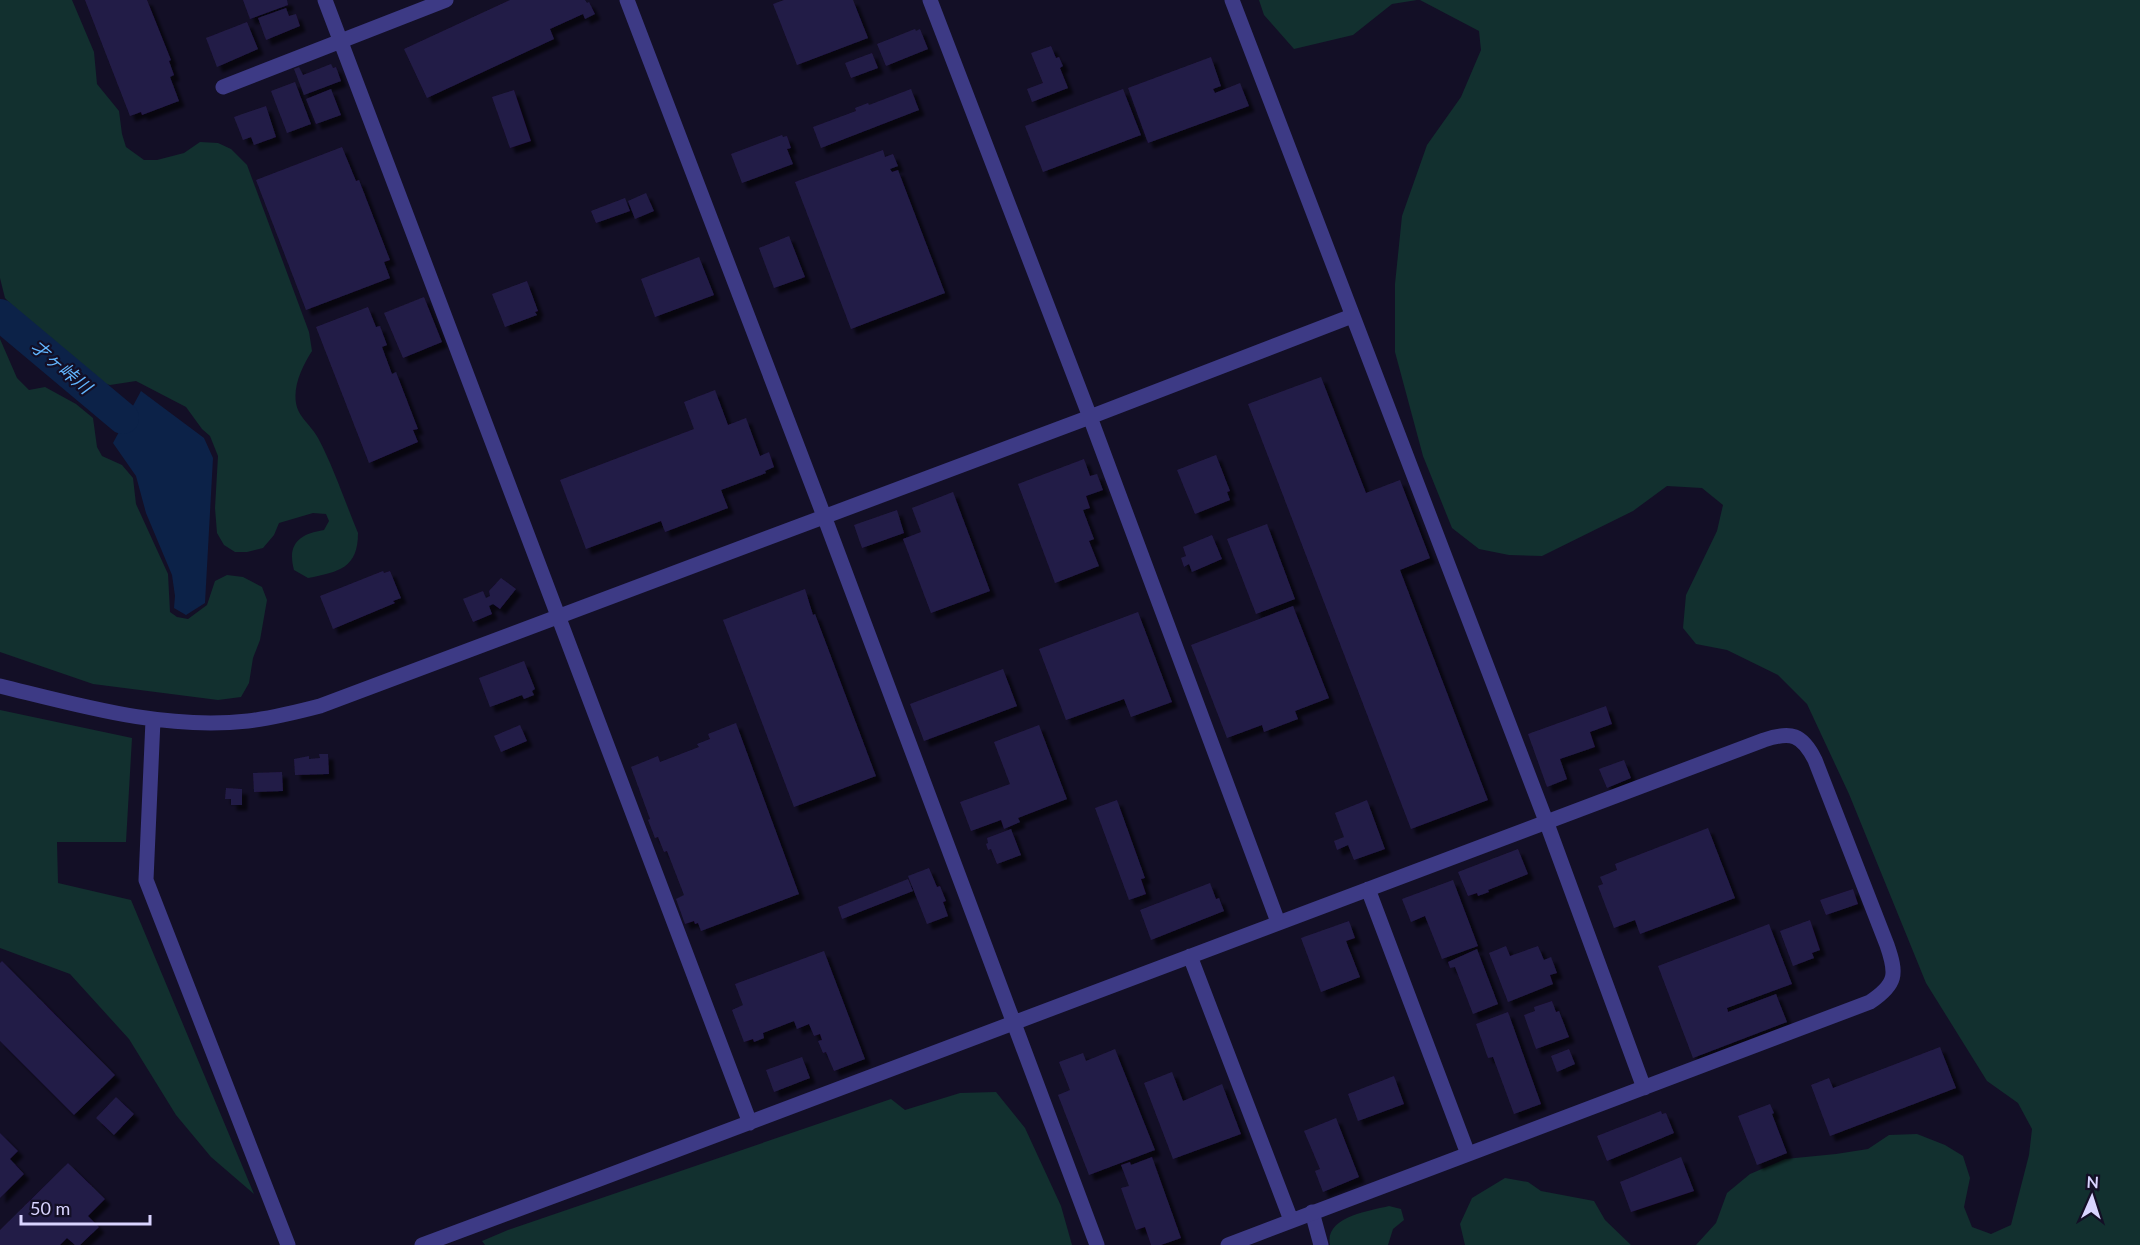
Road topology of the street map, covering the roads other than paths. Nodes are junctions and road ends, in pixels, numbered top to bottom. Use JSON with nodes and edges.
{"nodes":[{"id":1,"x":325,"y":0,"type":"edge"},
{"id":2,"x":446,"y":0,"type":"edge"},
{"id":3,"x":627,"y":0,"type":"edge"},
{"id":4,"x":930,"y":0,"type":"edge"},
{"id":5,"x":1232,"y":0,"type":"edge"},
{"id":6,"x":340,"y":40,"type":"junction"},
{"id":7,"x":223,"y":87,"type":"dead end"},
{"id":8,"x":1352,"y":316,"type":"junction"},
{"id":9,"x":1090,"y":417,"type":"junction"},
{"id":10,"x":824,"y":516,"type":"junction"},
{"id":11,"x":559,"y":617,"type":"junction"},
{"id":12,"x":0,"y":686,"type":"edge"},
{"id":13,"x":153,"y":720,"type":"junction"},
{"id":14,"x":1546,"y":822,"type":"junction"},
{"id":15,"x":1368,"y":889,"type":"junction"},
{"id":16,"x":1278,"y":922,"type":"junction"},
{"id":17,"x":1190,"y":956,"type":"junction"},
{"id":18,"x":1014,"y":1024,"type":"junction"},
{"id":19,"x":1644,"y":1088,"type":"junction"},
{"id":20,"x":750,"y":1124,"type":"junction"},
{"id":21,"x":1468,"y":1154,"type":"junction"},
{"id":22,"x":1312,"y":1212,"type":"junction"},
{"id":23,"x":1291,"y":1220,"type":"junction"},
{"id":24,"x":288,"y":1245,"type":"edge"},
{"id":25,"x":422,"y":1245,"type":"edge"},
{"id":26,"x":1097,"y":1245,"type":"edge"},
{"id":27,"x":1228,"y":1245,"type":"edge"},
{"id":28,"x":1321,"y":1245,"type":"edge"}],
"edges":[{"from":1,"to":6,"type":"street"},
{"from":2,"to":6,"type":"street"},
{"from":3,"to":10,"type":"street"},
{"from":4,"to":9,"type":"street"},
{"from":5,"to":8,"type":"street"},
{"from":6,"to":7,"type":"street"},
{"from":6,"to":11,"type":"street"},
{"from":8,"to":9,"type":"street"},
{"from":8,"to":14,"type":"street"},
{"from":9,"to":10,"type":"street"},
{"from":9,"to":16,"type":"street"},
{"from":10,"to":11,"type":"street"},
{"from":10,"to":18,"type":"street"},
{"from":11,"to":13,"type":"street"},
{"from":11,"to":20,"type":"street"},
{"from":12,"to":13,"type":"street"},
{"from":13,"to":24,"type":"street"},
{"from":14,"to":15,"type":"street"},
{"from":14,"to":19,"type":"street"},
{"from":14,"to":19,"type":"street"},
{"from":15,"to":16,"type":"street"},
{"from":15,"to":21,"type":"street"},
{"from":16,"to":17,"type":"street"},
{"from":17,"to":18,"type":"street"},
{"from":17,"to":23,"type":"street"},
{"from":18,"to":20,"type":"street"},
{"from":18,"to":26,"type":"street"},
{"from":19,"to":21,"type":"street"},
{"from":20,"to":25,"type":"street"},
{"from":21,"to":22,"type":"street"},
{"from":22,"to":23,"type":"street"},
{"from":22,"to":28,"type":"street"},
{"from":23,"to":27,"type":"street"}]}
